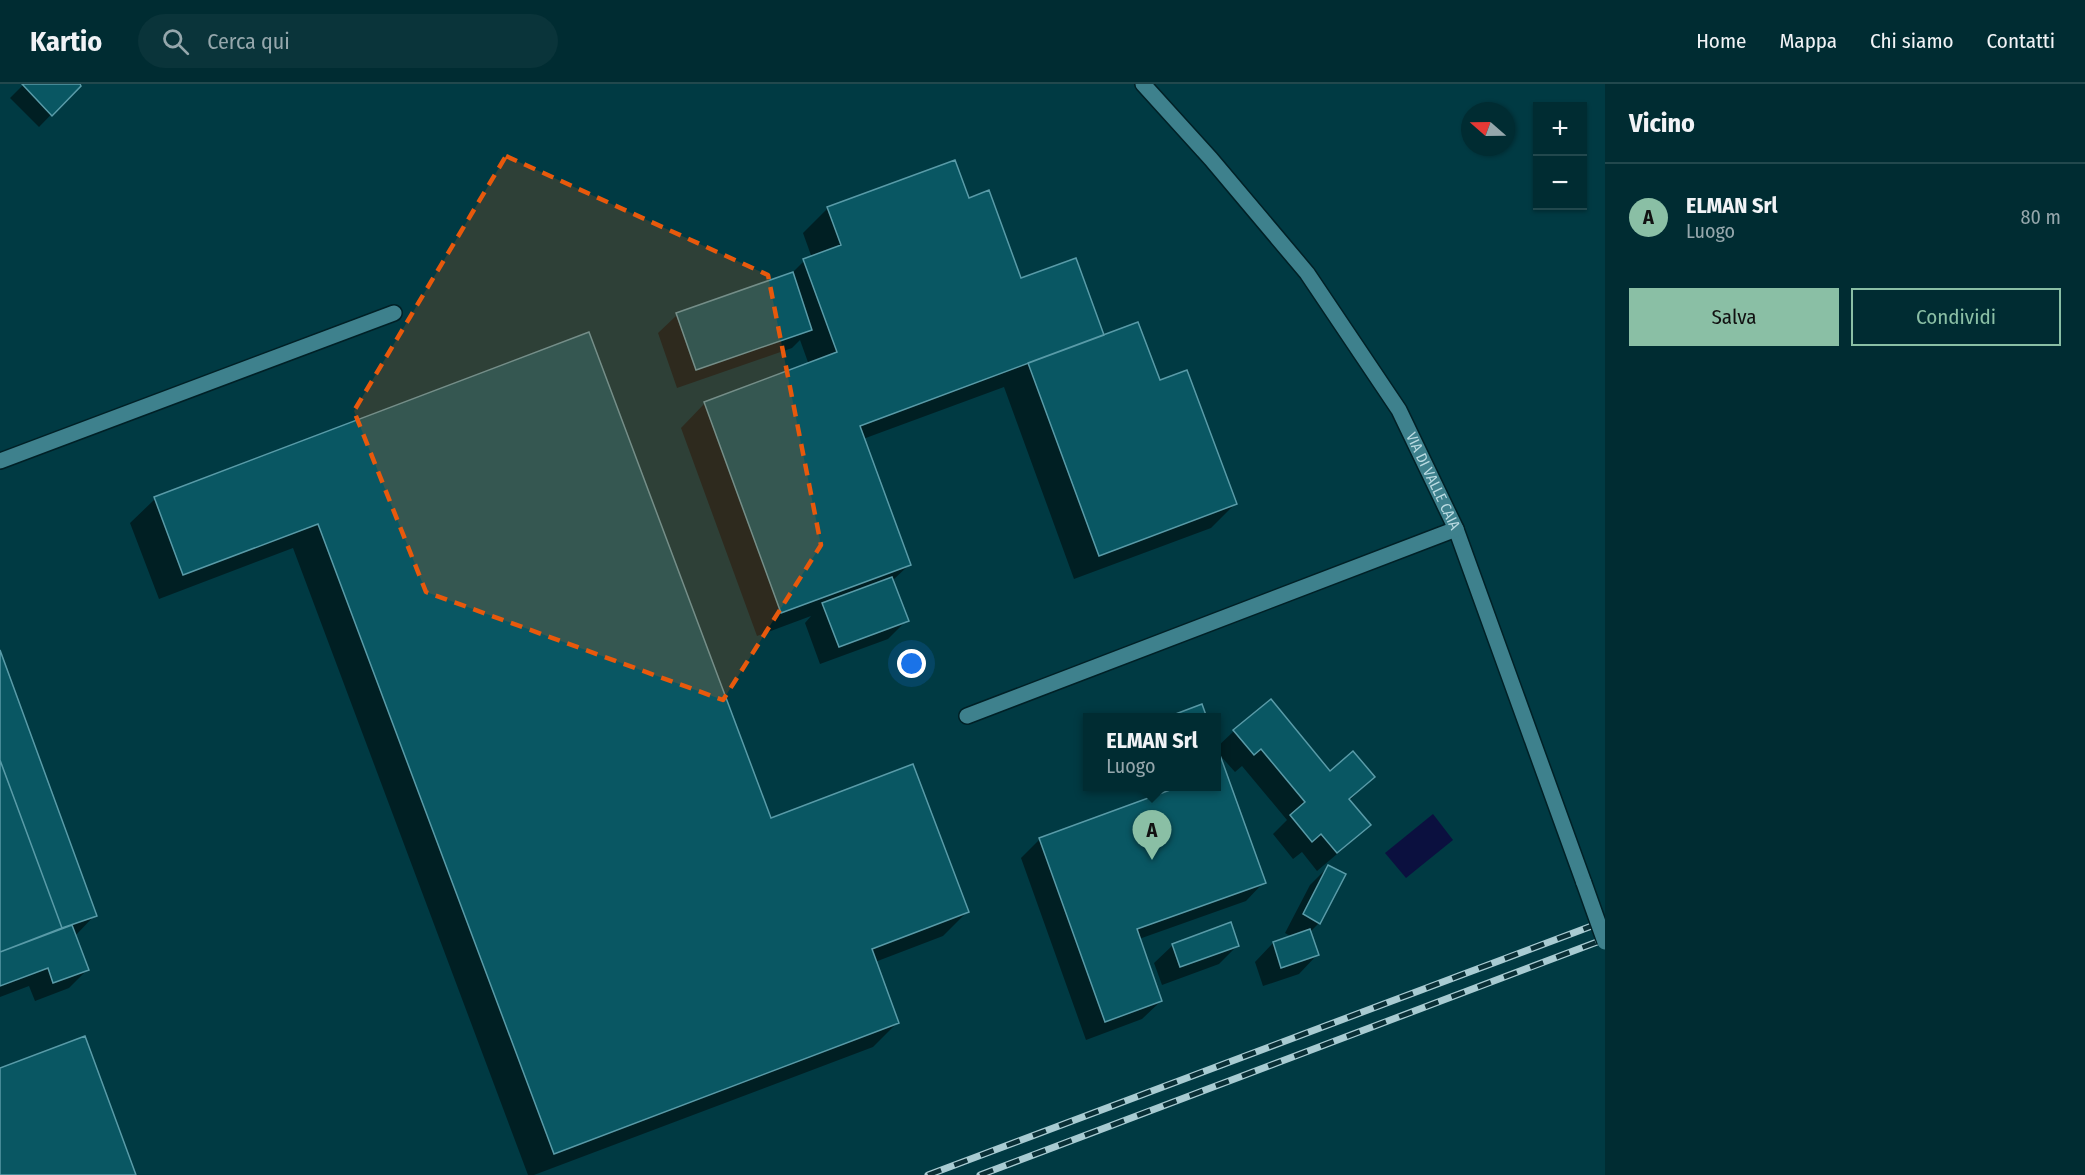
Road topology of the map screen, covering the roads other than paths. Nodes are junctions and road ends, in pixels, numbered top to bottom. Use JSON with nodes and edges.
{"nodes":[{"id":1,"x":1143,"y":84,"type":"edge"},
{"id":2,"x":394,"y":314,"type":"dead end"},
{"id":3,"x":0,"y":461,"type":"edge"},
{"id":4,"x":1456,"y":529,"type":"junction"},
{"id":5,"x":968,"y":716,"type":"dead end"},
{"id":6,"x":1605,"y":942,"type":"edge"}],
"edges":[{"from":1,"to":4,"type":"street","name":"VIA DI VALLE CAIA"},
{"from":2,"to":3,"type":"street"},
{"from":4,"to":5,"type":"street"},
{"from":4,"to":6,"type":"street","name":"VIA DI VALLE CAIA","bridge":true}]}
